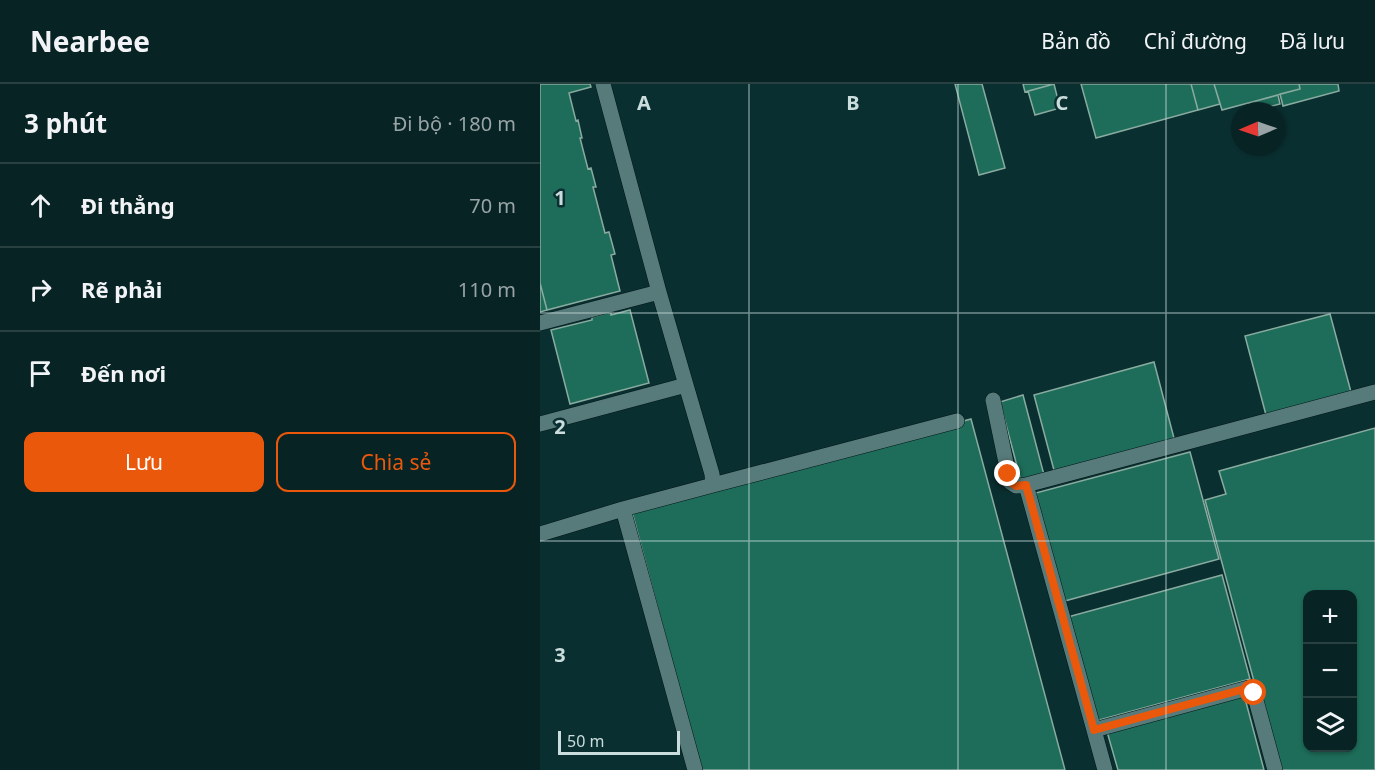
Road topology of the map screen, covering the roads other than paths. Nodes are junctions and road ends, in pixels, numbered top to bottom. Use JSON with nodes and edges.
{"nodes":[{"id":1,"x":603,"y":84,"type":"edge"},
{"id":2,"x":659,"y":292,"type":"junction"},
{"id":3,"x":540,"y":323,"type":"edge"},
{"id":4,"x":686,"y":385,"type":"junction"},
{"id":5,"x":1375,"y":392,"type":"edge"},
{"id":6,"x":993,"y":400,"type":"dead end"},
{"id":7,"x":957,"y":421,"type":"dead end"},
{"id":8,"x":540,"y":424,"type":"edge"},
{"id":9,"x":713,"y":485,"type":"junction"},
{"id":10,"x":1026,"y":485,"type":"junction"},
{"id":11,"x":623,"y":509,"type":"junction"},
{"id":12,"x":540,"y":534,"type":"edge"},
{"id":13,"x":1094,"y":730,"type":"junction"},
{"id":14,"x":695,"y":770,"type":"edge"},
{"id":15,"x":1105,"y":770,"type":"edge"},
{"id":16,"x":1275,"y":770,"type":"edge"}],
"edges":[{"from":1,"to":2,"type":"lane"},
{"from":2,"to":3,"type":"lane"},
{"from":2,"to":4,"type":"lane"},
{"from":4,"to":8,"type":"lane"},
{"from":4,"to":9,"type":"lane"},
{"from":5,"to":10,"type":"lane"},
{"from":6,"to":10,"type":"lane"},
{"from":7,"to":9,"type":"lane"},
{"from":9,"to":11,"type":"lane"},
{"from":10,"to":13,"type":"lane"},
{"from":11,"to":12,"type":"lane"},
{"from":11,"to":14,"type":"lane"},
{"from":13,"to":15,"type":"lane"},
{"from":13,"to":16,"type":"lane"}]}
